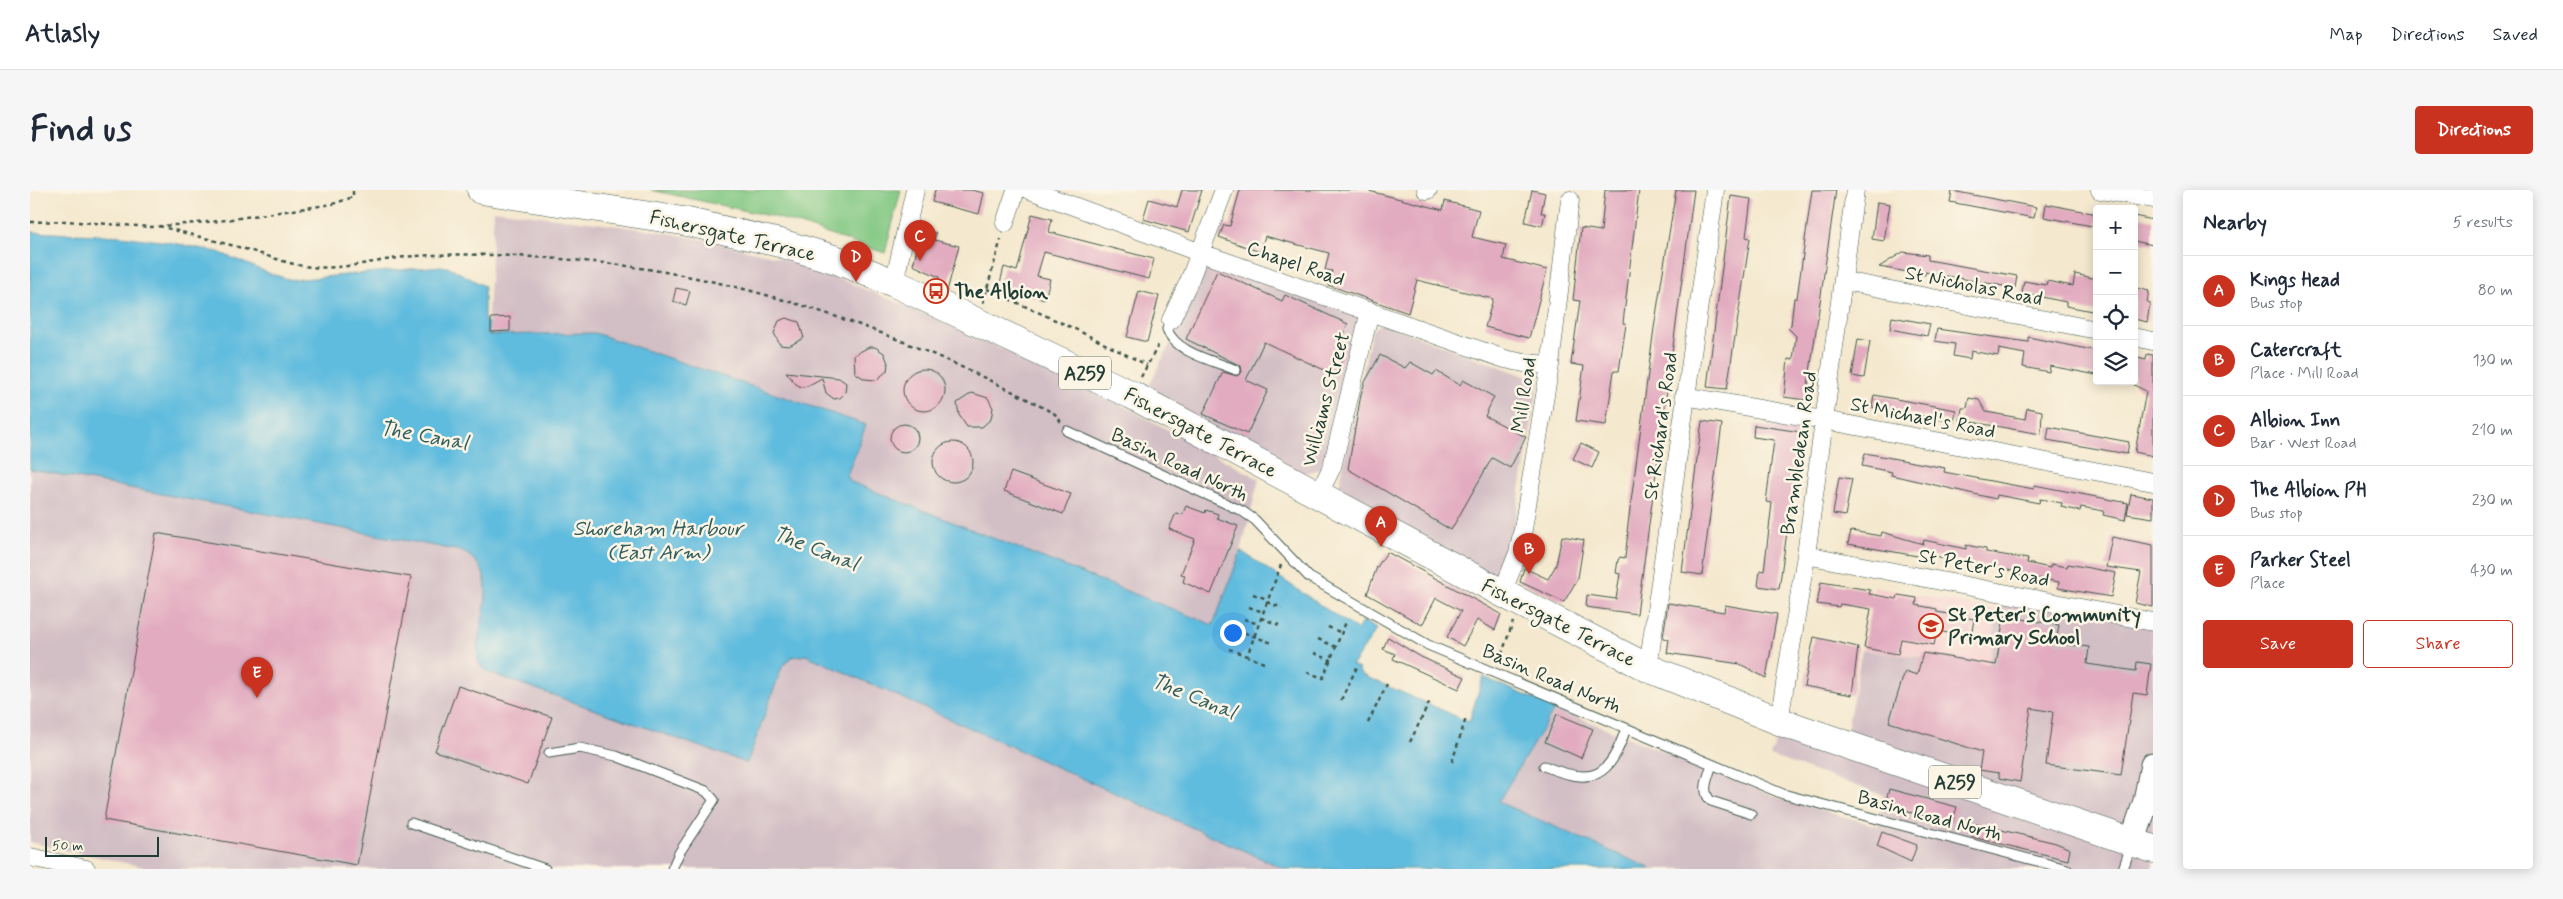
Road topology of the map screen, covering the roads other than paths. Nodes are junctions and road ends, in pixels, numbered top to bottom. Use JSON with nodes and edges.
{"nodes":[{"id":1,"x":481,"y":190,"type":"edge"},
{"id":2,"x":915,"y":190,"type":"edge"},
{"id":3,"x":1016,"y":190,"type":"edge"},
{"id":4,"x":1030,"y":190,"type":"edge"},
{"id":5,"x":1224,"y":190,"type":"edge"},
{"id":6,"x":1715,"y":190,"type":"edge"},
{"id":7,"x":1856,"y":190,"type":"edge"},
{"id":8,"x":2100,"y":190,"type":"edge"},
{"id":9,"x":2153,"y":199,"type":"edge"},
{"id":10,"x":1570,"y":200,"type":"dead end"},
{"id":11,"x":1005,"y":223,"type":"road end"},
{"id":12,"x":1201,"y":253,"type":"junction"},
{"id":13,"x":1844,"y":281,"type":"junction"},
{"id":14,"x":894,"y":283,"type":"junction"},
{"id":15,"x":1370,"y":311,"type":"junction"},
{"id":16,"x":1171,"y":320,"type":"joint"},
{"id":17,"x":2093,"y":329,"type":"edge"},
{"id":18,"x":2138,"y":339,"type":"edge"},
{"id":19,"x":2153,"y":341,"type":"edge"},
{"id":20,"x":1550,"y":364,"type":"junction"},
{"id":21,"x":1236,"y":370,"type":"dead end"},
{"id":22,"x":1684,"y":396,"type":"junction"},
{"id":23,"x":1824,"y":420,"type":"junction"},
{"id":24,"x":1067,"y":431,"type":"road end"},
{"id":25,"x":2153,"y":482,"type":"edge"},
{"id":26,"x":1318,"y":496,"type":"junction"},
{"id":27,"x":1806,"y":555,"type":"junction"},
{"id":28,"x":1502,"y":593,"type":"junction"},
{"id":29,"x":2153,"y":622,"type":"edge"},
{"id":30,"x":1648,"y":668,"type":"junction"},
{"id":31,"x":1778,"y":721,"type":"junction"},
{"id":32,"x":1626,"y":728,"type":"junction"},
{"id":33,"x":549,"y":753,"type":"dead end"},
{"id":34,"x":1712,"y":764,"type":"junction"},
{"id":35,"x":2153,"y":765,"type":"edge"},
{"id":36,"x":1544,"y":766,"type":"dead end"},
{"id":37,"x":1751,"y":814,"type":"dead end"},
{"id":38,"x":412,"y":823,"type":"dead end"},
{"id":39,"x":2143,"y":845,"type":"edge"},
{"id":40,"x":30,"y":857,"type":"edge"},
{"id":41,"x":86,"y":869,"type":"edge"},
{"id":42,"x":545,"y":869,"type":"edge"},
{"id":43,"x":672,"y":869,"type":"edge"},
{"id":44,"x":2067,"y":869,"type":"edge"},
{"id":45,"x":2123,"y":869,"type":"edge"}],
"edges":[{"from":1,"to":14,"type":"main road","name":"Fishersgate Terrace","number":"A259"},
{"from":2,"to":14,"type":"street"},
{"from":3,"to":11,"type":"street"},
{"from":4,"to":12,"type":"street","name":"Chapel Road"},
{"from":5,"to":12,"type":"street"},
{"from":6,"to":22,"type":"street","name":"St Richard's Road"},
{"from":7,"to":13,"type":"street","name":"Brambledean Road"},
{"from":8,"to":9,"type":"street"},
{"from":10,"to":20,"type":"street","name":"Mill Road"},
{"from":12,"to":15,"type":"street","name":"Chapel Road"},
{"from":12,"to":16,"type":"street"},
{"from":13,"to":17,"type":"street","name":"St Nicholas Road"},
{"from":13,"to":23,"type":"street","name":"Brambledean Road"},
{"from":14,"to":26,"type":"main road","name":"Fishersgate Terrace","number":"A259"},
{"from":15,"to":20,"type":"street","name":"Chapel Road"},
{"from":15,"to":26,"type":"street","name":"Williams Street"},
{"from":16,"to":21,"type":"lane"},
{"from":18,"to":19,"type":"street"},
{"from":20,"to":28,"type":"street","name":"Mill Road"},
{"from":22,"to":23,"type":"street","name":"St Michael's Road"},
{"from":22,"to":30,"type":"street","name":"St Richard's Road"},
{"from":23,"to":25,"type":"street","name":"St Michael's Road"},
{"from":23,"to":27,"type":"street","name":"Brambledean Road"},
{"from":24,"to":32,"type":"lane","name":"Basin Road North"},
{"from":26,"to":28,"type":"main road","name":"Fishersgate Terrace","number":"A259"},
{"from":27,"to":29,"type":"street","name":"St Peter's Road"},
{"from":27,"to":31,"type":"street","name":"Brambledean Road"},
{"from":28,"to":30,"type":"main road","name":"Fishersgate Terrace","number":"A259"},
{"from":30,"to":31,"type":"main road","name":"Fishersgate Terrace","number":"A259"},
{"from":31,"to":39,"type":"main road","number":"A259"},
{"from":32,"to":34,"type":"lane","name":"Basin Road North"},
{"from":32,"to":36,"type":"lane"},
{"from":33,"to":43,"type":"lane"},
{"from":34,"to":37,"type":"lane"},
{"from":34,"to":44,"type":"lane","name":"Basin Road North"},
{"from":35,"to":39,"type":"main road"},
{"from":38,"to":42,"type":"lane"},
{"from":39,"to":45,"type":"lane"},
{"from":40,"to":41,"type":"street"}]}
